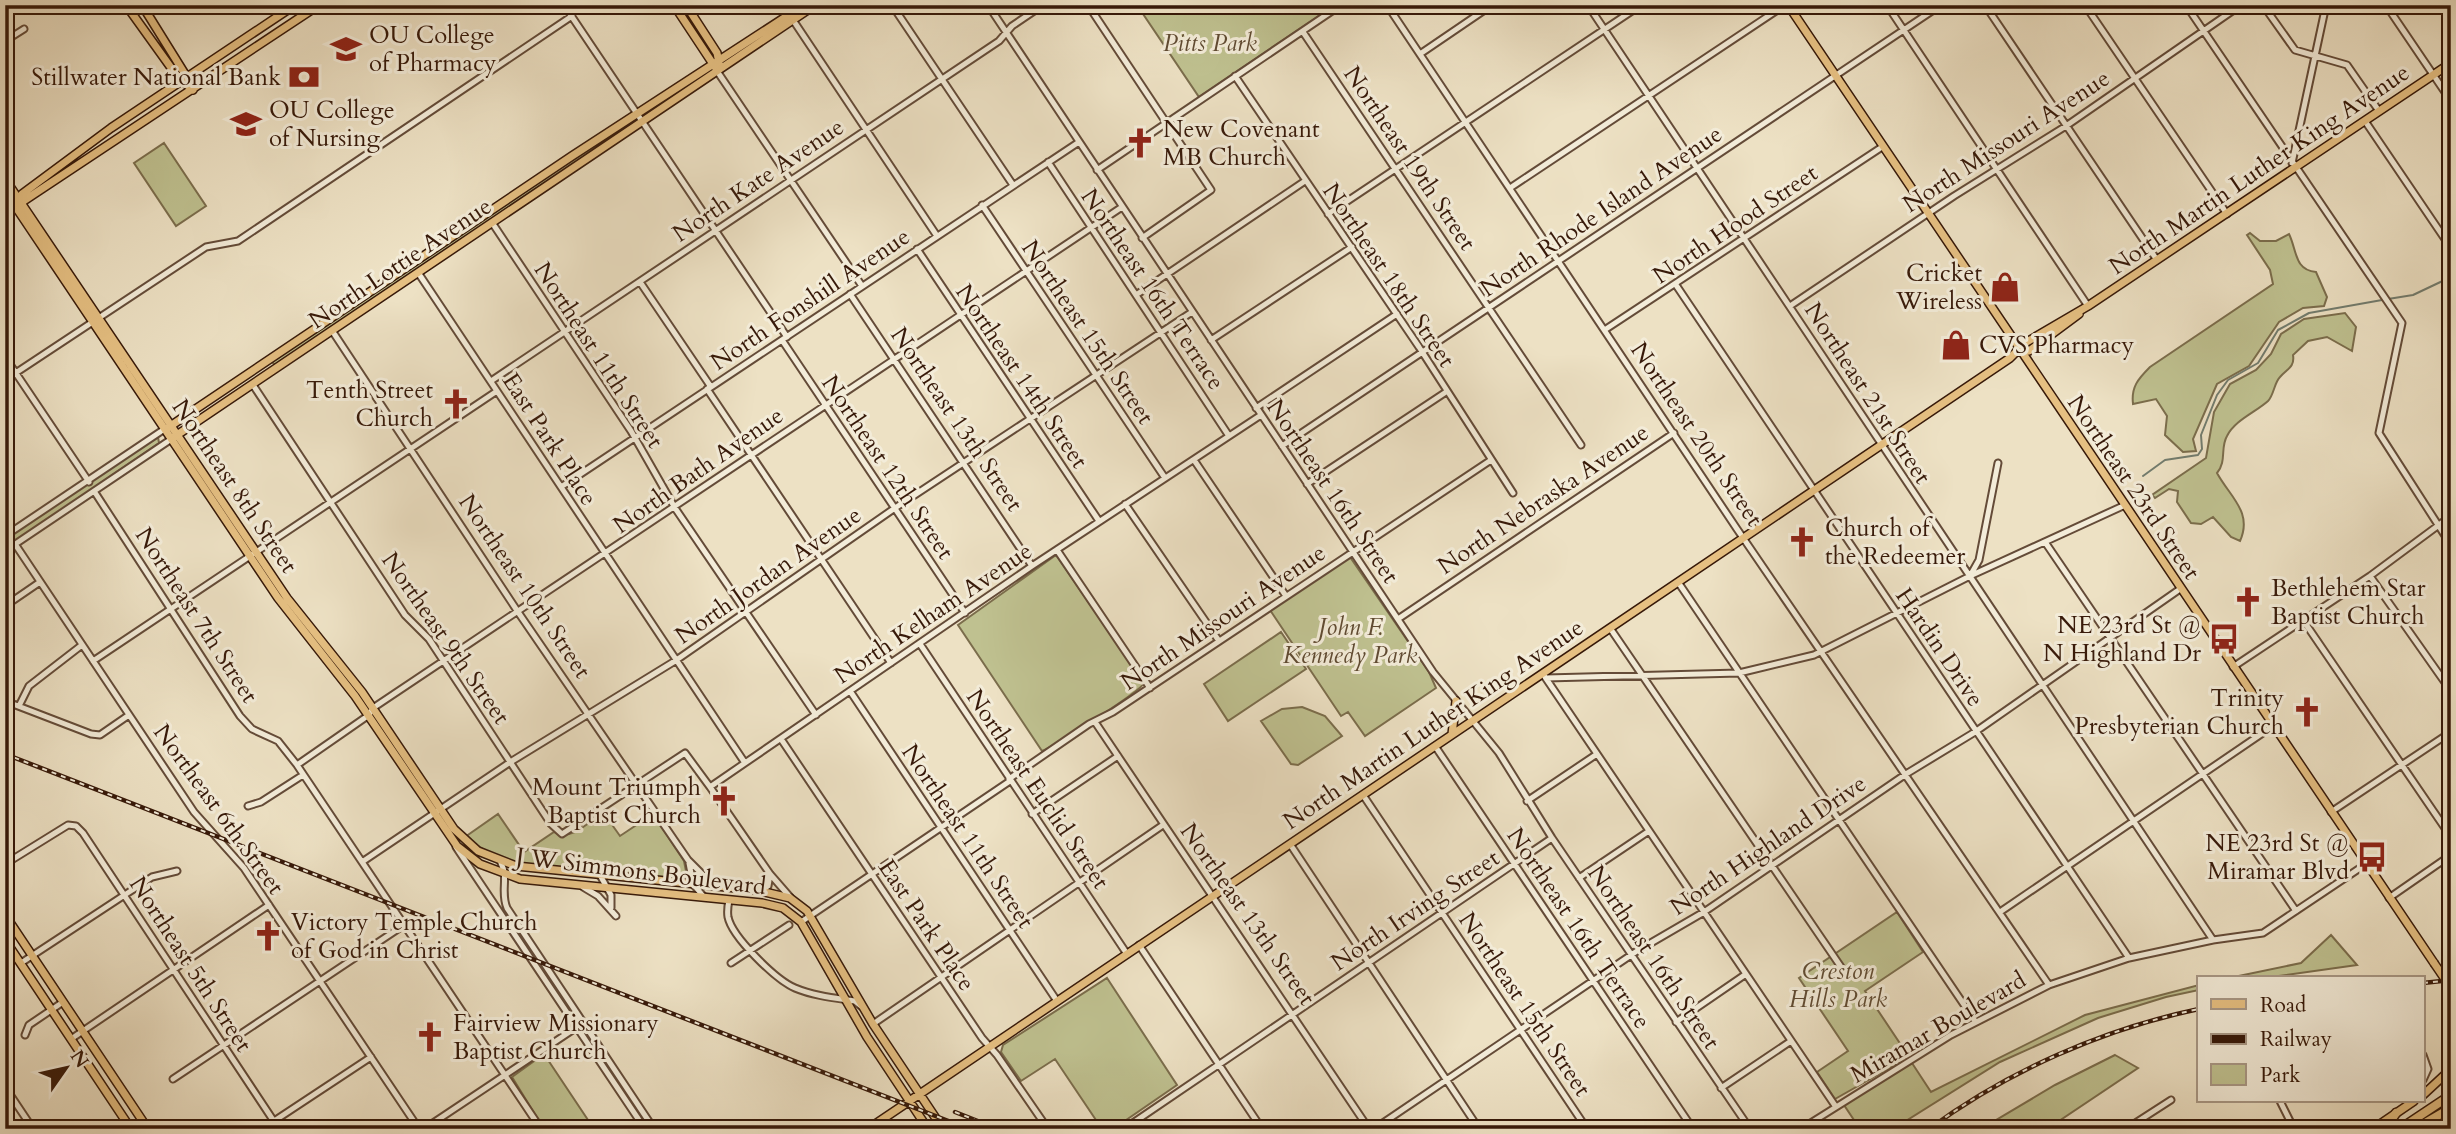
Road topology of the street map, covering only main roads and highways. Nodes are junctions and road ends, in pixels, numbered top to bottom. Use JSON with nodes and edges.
{"nodes":[{"id":1,"x":126,"y":5,"type":"edge"},
{"id":2,"x":142,"y":5,"type":"edge"},
{"id":3,"x":295,"y":5,"type":"edge"},
{"id":4,"x":319,"y":5,"type":"edge"},
{"id":5,"x":804,"y":5,"type":"edge"},
{"id":6,"x":815,"y":5,"type":"edge"},
{"id":7,"x":1786,"y":5,"type":"edge"},
{"id":8,"x":680,"y":6,"type":"edge"},
{"id":9,"x":791,"y":18,"type":"junction"},
{"id":10,"x":2451,"y":63,"type":"edge"},
{"id":11,"x":717,"y":66,"type":"junction"},
{"id":12,"x":185,"y":79,"type":"junction"},
{"id":13,"x":193,"y":90,"type":"junction"},
{"id":14,"x":640,"y":118,"type":"junction"},
{"id":15,"x":5,"y":179,"type":"edge"},
{"id":16,"x":5,"y":191,"type":"edge"},
{"id":17,"x":18,"y":203,"type":"junction"},
{"id":18,"x":95,"y":320,"type":"junction"},
{"id":19,"x":2019,"y":352,"type":"junction"},
{"id":20,"x":171,"y":425,"type":"junction"},
{"id":21,"x":163,"y":430,"type":"junction"},
{"id":22,"x":174,"y":437,"type":"junction"},
{"id":23,"x":1456,"y":701,"type":"road end"},
{"id":24,"x":1452,"y":735,"type":"junction"},
{"id":25,"x":437,"y":812,"type":"junction"},
{"id":26,"x":5,"y":915,"type":"edge"},
{"id":27,"x":5,"y":940,"type":"edge"},
{"id":28,"x":2451,"y":988,"type":"edge"},
{"id":29,"x":103,"y":1062,"type":"junction"},
{"id":30,"x":2451,"y":1069,"type":"edge"},
{"id":31,"x":92,"y":1070,"type":"junction"},
{"id":32,"x":920,"y":1094,"type":"junction"},
{"id":33,"x":2424,"y":1094,"type":"edge"},
{"id":34,"x":2451,"y":1095,"type":"edge"},
{"id":35,"x":910,"y":1101,"type":"junction"},
{"id":36,"x":2410,"y":1102,"type":"edge"},
{"id":37,"x":2451,"y":1108,"type":"edge"},
{"id":38,"x":2396,"y":1113,"type":"junction"},
{"id":39,"x":131,"y":1129,"type":"edge"},
{"id":40,"x":148,"y":1129,"type":"edge"},
{"id":41,"x":868,"y":1129,"type":"edge"},
{"id":42,"x":928,"y":1129,"type":"edge"},
{"id":43,"x":943,"y":1129,"type":"edge"},
{"id":44,"x":2373,"y":1129,"type":"edge"},
{"id":45,"x":2385,"y":1129,"type":"edge"},
{"id":46,"x":2400,"y":1129,"type":"edge"},
{"id":47,"x":2415,"y":1129,"type":"edge"}],
"edges":[{"from":1,"to":12,"type":"main road"},
{"from":2,"to":12,"type":"main road"},
{"from":3,"to":12,"type":"main road"},
{"from":4,"to":13,"type":"main road"},
{"from":5,"to":9,"type":"main road","name":"North Lottie Avenue"},
{"from":6,"to":9,"type":"main road","name":"North Lottie Avenue"},
{"from":7,"to":19,"type":"main road","name":"Northeast 23rd Street"},
{"from":8,"to":11,"type":"main road"},
{"from":9,"to":11,"type":"main road","name":"North Lottie Avenue"},
{"from":10,"to":19,"type":"main road","name":"North Martin Luther King Avenue"},
{"from":11,"to":14,"type":"main road","name":"North Lottie Avenue"},
{"from":12,"to":13,"type":"main road"},
{"from":12,"to":17,"type":"main road"},
{"from":13,"to":17,"type":"main road"},
{"from":14,"to":20,"type":"main road","name":"North Lottie Avenue"},
{"from":14,"to":22,"type":"main road","name":"North Lottie Avenue"},
{"from":15,"to":17,"type":"main road","name":"Northeast 8th Street"},
{"from":16,"to":17,"type":"main road","name":"Northeast 8th Street"},
{"from":17,"to":18,"type":"main road","name":"Northeast 8th Street"},
{"from":18,"to":20,"type":"main road","name":"Northeast 8th Street"},
{"from":18,"to":21,"type":"main road","name":"Northeast 8th Street"},
{"from":19,"to":24,"type":"main road","name":"North Martin Luther King Avenue"},
{"from":19,"to":28,"type":"main road","name":"Northeast 23rd Street","bridge":true},
{"from":20,"to":21,"type":"main road","name":"North Lottie Avenue"},
{"from":20,"to":22,"type":"main road","name":"Northeast 8th Street"},
{"from":21,"to":22,"type":"main road","name":"Northeast 8th Street"},
{"from":22,"to":25,"type":"main road","name":"Northeast 8th Street"},
{"from":23,"to":24,"type":"main road"},
{"from":24,"to":32,"type":"main road","name":"North Martin Luther King Avenue"},
{"from":25,"to":32,"type":"main road","name":"J W Simmons Boulevard"},
{"from":25,"to":35,"type":"main road","name":"J W Simmons Boulevard"},
{"from":26,"to":29,"type":"main road"},
{"from":27,"to":31,"type":"main road"},
{"from":29,"to":31,"type":"main road"},
{"from":29,"to":40,"type":"main road"},
{"from":30,"to":33,"type":"main road"},
{"from":31,"to":39,"type":"main road"},
{"from":32,"to":35,"type":"main road","name":"North Martin Luther King Avenue"},
{"from":32,"to":43,"type":"main road"},
{"from":34,"to":46,"type":"highway"},
{"from":35,"to":41,"type":"main road","name":"North Martin Luther King Avenue"},
{"from":35,"to":42,"type":"main road"},
{"from":36,"to":38,"type":"main road"},
{"from":37,"to":47,"type":"highway"},
{"from":38,"to":44,"type":"main road"},
{"from":38,"to":45,"type":"highway"}]}
